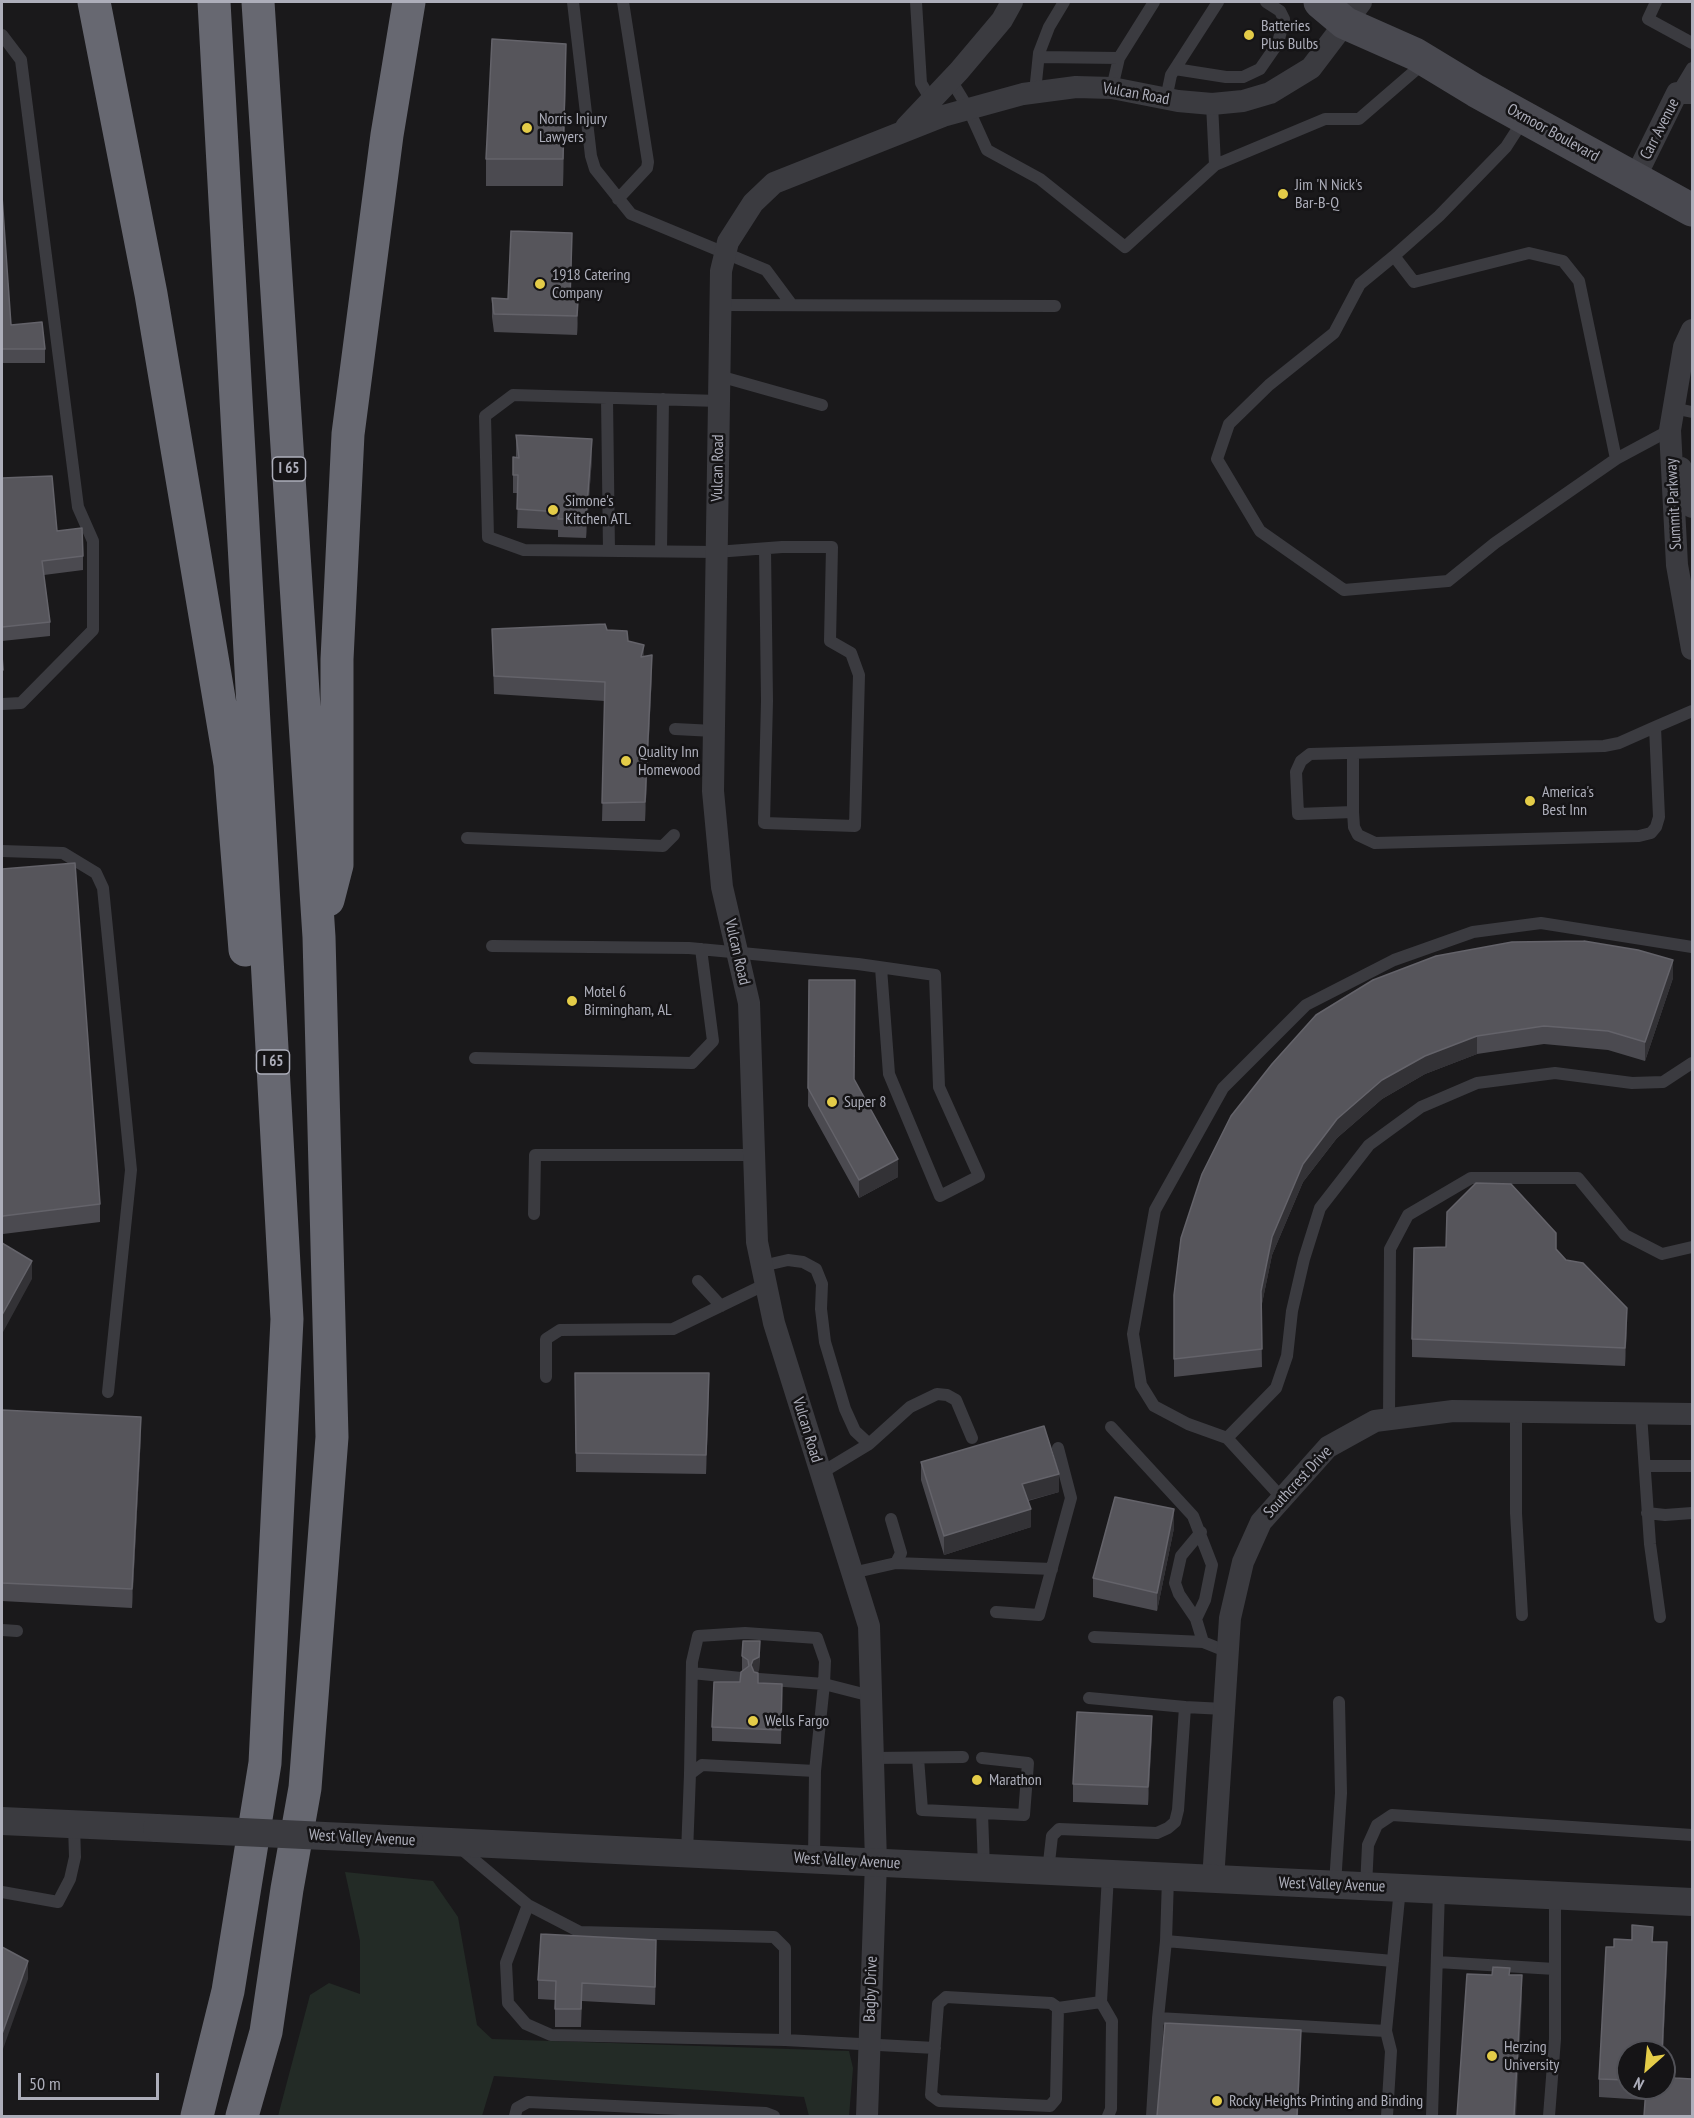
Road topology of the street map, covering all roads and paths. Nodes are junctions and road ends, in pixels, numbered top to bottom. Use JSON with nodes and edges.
{"nodes":[{"id":1,"x":94,"y":2,"type":"edge"},
{"id":2,"x":214,"y":2,"type":"edge"},
{"id":3,"x":258,"y":2,"type":"edge"},
{"id":4,"x":409,"y":2,"type":"edge"},
{"id":5,"x":573,"y":2,"type":"edge"},
{"id":6,"x":623,"y":2,"type":"edge"},
{"id":7,"x":916,"y":2,"type":"edge"},
{"id":8,"x":1012,"y":2,"type":"edge"},
{"id":9,"x":1064,"y":2,"type":"edge"},
{"id":10,"x":1154,"y":2,"type":"edge"},
{"id":11,"x":1218,"y":2,"type":"edge"},
{"id":12,"x":1266,"y":2,"type":"edge"},
{"id":13,"x":1320,"y":2,"type":"edge"},
{"id":14,"x":1656,"y":2,"type":"edge"},
{"id":15,"x":1356,"y":7,"type":"edge"},
{"id":16,"x":2,"y":35,"type":"edge"},
{"id":17,"x":1692,"y":43,"type":"edge"},
{"id":18,"x":1039,"y":57,"type":"junction"},
{"id":19,"x":1421,"y":57,"type":"junction"},
{"id":20,"x":1119,"y":58,"type":"junction"},
{"id":21,"x":1692,"y":68,"type":"edge"},
{"id":22,"x":1175,"y":69,"type":"junction"},
{"id":23,"x":951,"y":80,"type":"junction"},
{"id":24,"x":1112,"y":88,"type":"junction"},
{"id":25,"x":1035,"y":92,"type":"junction"},
{"id":26,"x":1685,"y":93,"type":"edge"},
{"id":27,"x":1166,"y":99,"type":"junction"},
{"id":28,"x":1212,"y":104,"type":"junction"},
{"id":29,"x":968,"y":108,"type":"junction"},
{"id":30,"x":936,"y":109,"type":"junction"},
{"id":31,"x":1524,"y":118,"type":"junction"},
{"id":32,"x":1215,"y":165,"type":"junction"},
{"id":33,"x":1635,"y":178,"type":"junction"},
{"id":34,"x":618,"y":199,"type":"junction"},
{"id":35,"x":1692,"y":210,"type":"edge"},
{"id":36,"x":725,"y":255,"type":"junction"},
{"id":37,"x":1394,"y":256,"type":"junction"},
{"id":38,"x":720,"y":305,"type":"junction"},
{"id":39,"x":792,"y":305,"type":"junction"},
{"id":40,"x":1055,"y":306,"type":"dead end"},
{"id":41,"x":1692,"y":330,"type":"edge"},
{"id":42,"x":719,"y":376,"type":"junction"},
{"id":43,"x":607,"y":398,"type":"junction"},
{"id":44,"x":663,"y":399,"type":"junction"},
{"id":45,"x":719,"y":400,"type":"junction"},
{"id":46,"x":822,"y":405,"type":"dead end"},
{"id":47,"x":1678,"y":417,"type":"edge"},
{"id":48,"x":1616,"y":459,"type":"junction"},
{"id":49,"x":1692,"y":507,"type":"edge"},
{"id":50,"x":765,"y":549,"type":"junction"},
{"id":51,"x":609,"y":550,"type":"junction"},
{"id":52,"x":662,"y":551,"type":"junction"},
{"id":53,"x":716,"y":552,"type":"junction"},
{"id":54,"x":1692,"y":649,"type":"edge"},
{"id":55,"x":2,"y":704,"type":"edge"},
{"id":56,"x":1692,"y":711,"type":"edge"},
{"id":57,"x":1655,"y":727,"type":"junction"},
{"id":58,"x":675,"y":729,"type":"dead end"},
{"id":59,"x":714,"y":731,"type":"junction"},
{"id":60,"x":1353,"y":753,"type":"junction"},
{"id":61,"x":1353,"y":812,"type":"junction"},
{"id":62,"x":674,"y":835,"type":"dead end"},
{"id":63,"x":467,"y":838,"type":"dead end"},
{"id":64,"x":2,"y":851,"type":"edge"},
{"id":65,"x":319,"y":937,"type":"junction"},
{"id":66,"x":492,"y":946,"type":"dead end"},
{"id":67,"x":1692,"y":947,"type":"edge"},
{"id":68,"x":701,"y":949,"type":"junction"},
{"id":69,"x":737,"y":953,"type":"junction"},
{"id":70,"x":881,"y":968,"type":"junction"},
{"id":71,"x":475,"y":1058,"type":"dead end"},
{"id":72,"x":1692,"y":1063,"type":"edge"},
{"id":73,"x":754,"y":1155,"type":"junction"},
{"id":74,"x":534,"y":1214,"type":"dead end"},
{"id":75,"x":1692,"y":1247,"type":"edge"},
{"id":76,"x":764,"y":1275,"type":"junction"},
{"id":77,"x":698,"y":1281,"type":"dead end"},
{"id":78,"x":721,"y":1306,"type":"junction"},
{"id":79,"x":287,"y":1319,"type":"junction"},
{"id":80,"x":546,"y":1377,"type":"dead end"},
{"id":81,"x":108,"y":1392,"type":"dead end"},
{"id":82,"x":1516,"y":1412,"type":"junction"},
{"id":83,"x":1641,"y":1414,"type":"junction"},
{"id":84,"x":1692,"y":1414,"type":"edge"},
{"id":85,"x":1389,"y":1419,"type":"junction"},
{"id":86,"x":1111,"y":1427,"type":"dead end"},
{"id":87,"x":972,"y":1438,"type":"dead end"},
{"id":88,"x":1227,"y":1438,"type":"junction"},
{"id":89,"x":868,"y":1444,"type":"junction"},
{"id":90,"x":1058,"y":1448,"type":"dead end"},
{"id":91,"x":1646,"y":1466,"type":"junction"},
{"id":92,"x":1692,"y":1466,"type":"edge"},
{"id":93,"x":821,"y":1473,"type":"junction"},
{"id":94,"x":1282,"y":1498,"type":"junction"},
{"id":95,"x":1647,"y":1513,"type":"junction"},
{"id":96,"x":1692,"y":1513,"type":"edge"},
{"id":97,"x":891,"y":1519,"type":"dead end"},
{"id":98,"x":1202,"y":1533,"type":"junction"},
{"id":99,"x":896,"y":1563,"type":"junction"},
{"id":100,"x":1052,"y":1569,"type":"junction"},
{"id":101,"x":852,"y":1573,"type":"junction"},
{"id":102,"x":996,"y":1612,"type":"dead end"},
{"id":103,"x":1522,"y":1615,"type":"dead end"},
{"id":104,"x":1660,"y":1617,"type":"dead end"},
{"id":105,"x":1196,"y":1619,"type":"junction"},
{"id":106,"x":2,"y":1630,"type":"edge"},
{"id":107,"x":17,"y":1631,"type":"dead end"},
{"id":108,"x":1094,"y":1637,"type":"dead end"},
{"id":109,"x":1203,"y":1642,"type":"junction"},
{"id":110,"x":1228,"y":1652,"type":"junction"},
{"id":111,"x":692,"y":1673,"type":"junction"},
{"id":112,"x":741,"y":1678,"type":"edge"},
{"id":113,"x":759,"y":1679,"type":"edge"},
{"id":114,"x":824,"y":1684,"type":"junction"},
{"id":115,"x":871,"y":1696,"type":"junction"},
{"id":116,"x":1089,"y":1698,"type":"dead end"},
{"id":117,"x":1339,"y":1702,"type":"dead end"},
{"id":118,"x":1185,"y":1707,"type":"junction"},
{"id":119,"x":1224,"y":1709,"type":"junction"},
{"id":120,"x":963,"y":1757,"type":"dead end"},
{"id":121,"x":873,"y":1758,"type":"junction"},
{"id":122,"x":918,"y":1758,"type":"junction"},
{"id":123,"x":982,"y":1758,"type":"dead end"},
{"id":124,"x":815,"y":1771,"type":"junction"},
{"id":125,"x":690,"y":1774,"type":"junction"},
{"id":126,"x":982,"y":1813,"type":"junction"},
{"id":127,"x":2,"y":1821,"type":"edge"},
{"id":128,"x":74,"y":1825,"type":"junction"},
{"id":129,"x":1692,"y":1835,"type":"edge"},
{"id":130,"x":453,"y":1842,"type":"junction"},
{"id":131,"x":687,"y":1853,"type":"junction"},
{"id":132,"x":814,"y":1859,"type":"junction"},
{"id":133,"x":876,"y":1862,"type":"junction"},
{"id":134,"x":984,"y":1868,"type":"junction"},
{"id":135,"x":1048,"y":1871,"type":"junction"},
{"id":136,"x":1108,"y":1875,"type":"junction"},
{"id":137,"x":1168,"y":1878,"type":"junction"},
{"id":138,"x":1213,"y":1880,"type":"junction"},
{"id":139,"x":1335,"y":1886,"type":"junction"},
{"id":140,"x":1366,"y":1887,"type":"junction"},
{"id":141,"x":1400,"y":1888,"type":"junction"},
{"id":142,"x":1439,"y":1890,"type":"junction"},
{"id":143,"x":2,"y":1892,"type":"edge"},
{"id":144,"x":1555,"y":1896,"type":"junction"},
{"id":145,"x":1692,"y":1902,"type":"edge"},
{"id":146,"x":528,"y":1905,"type":"junction"},
{"id":147,"x":1166,"y":1941,"type":"junction"},
{"id":148,"x":1393,"y":1961,"type":"junction"},
{"id":149,"x":1437,"y":1962,"type":"junction"},
{"id":150,"x":1555,"y":1969,"type":"junction"},
{"id":151,"x":1101,"y":2002,"type":"junction"},
{"id":152,"x":1058,"y":2008,"type":"junction"},
{"id":153,"x":1158,"y":2018,"type":"junction"},
{"id":154,"x":1386,"y":2031,"type":"junction"},
{"id":155,"x":785,"y":2040,"type":"junction"},
{"id":156,"x":869,"y":2045,"type":"junction"},
{"id":157,"x":935,"y":2048,"type":"junction"},
{"id":158,"x":197,"y":2116,"type":"edge"},
{"id":159,"x":242,"y":2116,"type":"edge"},
{"id":160,"x":514,"y":2116,"type":"edge"},
{"id":161,"x":774,"y":2116,"type":"edge"},
{"id":162,"x":867,"y":2116,"type":"edge"},
{"id":163,"x":1108,"y":2116,"type":"edge"},
{"id":164,"x":1152,"y":2116,"type":"edge"},
{"id":165,"x":1387,"y":2116,"type":"edge"},
{"id":166,"x":1432,"y":2116,"type":"edge"},
{"id":167,"x":1549,"y":2116,"type":"edge"}],
"edges":[{"from":1,"to":79,"type":"highway"},
{"from":2,"to":79,"type":"highway","number":"I 65"},
{"from":3,"to":65,"type":"highway","number":"I 65"},
{"from":4,"to":65,"type":"highway"},
{"from":5,"to":34,"type":"lane"},
{"from":6,"to":34,"type":"lane"},
{"from":7,"to":30,"type":"lane"},
{"from":8,"to":23,"type":"street","name":"Vulcan Road"},
{"from":9,"to":18,"type":"lane"},
{"from":10,"to":20,"type":"lane"},
{"from":11,"to":22,"type":"lane"},
{"from":12,"to":22,"type":"lane"},
{"from":13,"to":15,"type":"main road","name":"Oxmoor Boulevard"},
{"from":14,"to":17,"type":"lane"},
{"from":15,"to":19,"type":"main road","name":"Oxmoor Boulevard"},
{"from":15,"to":28,"type":"street","name":"Vulcan Road"},
{"from":16,"to":55,"type":"lane"},
{"from":18,"to":20,"type":"lane"},
{"from":18,"to":25,"type":"lane"},
{"from":19,"to":31,"type":"main road","name":"Oxmoor Boulevard"},
{"from":19,"to":32,"type":"lane"},
{"from":20,"to":24,"type":"lane"},
{"from":21,"to":26,"type":"lane"},
{"from":22,"to":27,"type":"lane"},
{"from":23,"to":29,"type":"lane"},
{"from":23,"to":30,"type":"street","name":"Vulcan Road"},
{"from":24,"to":25,"type":"street","name":"Vulcan Road"},
{"from":24,"to":27,"type":"street","name":"Vulcan Road"},
{"from":25,"to":29,"type":"street","name":"Vulcan Road"},
{"from":26,"to":33,"type":"street","name":"Carr Avenue"},
{"from":27,"to":28,"type":"street","name":"Vulcan Road"},
{"from":28,"to":32,"type":"lane"},
{"from":29,"to":30,"type":"street","name":"Vulcan Road"},
{"from":29,"to":32,"type":"lane"},
{"from":30,"to":36,"type":"street","name":"Vulcan Road"},
{"from":31,"to":33,"type":"main road","name":"Oxmoor Boulevard"},
{"from":31,"to":37,"type":"lane"},
{"from":33,"to":35,"type":"main road","name":"Oxmoor Boulevard"},
{"from":34,"to":36,"type":"lane"},
{"from":36,"to":38,"type":"street","name":"Vulcan Road"},
{"from":36,"to":39,"type":"lane"},
{"from":37,"to":48,"type":"lane"},
{"from":37,"to":48,"type":"lane"},
{"from":38,"to":39,"type":"lane"},
{"from":38,"to":42,"type":"street","name":"Vulcan Road"},
{"from":39,"to":40,"type":"lane"},
{"from":41,"to":47,"type":"street","name":"Summit Parkway"},
{"from":42,"to":45,"type":"street","name":"Vulcan Road"},
{"from":42,"to":46,"type":"lane"},
{"from":43,"to":44,"type":"lane"},
{"from":43,"to":51,"type":"lane"},
{"from":43,"to":51,"type":"lane"},
{"from":44,"to":45,"type":"lane"},
{"from":44,"to":52,"type":"lane"},
{"from":45,"to":53,"type":"street","name":"Vulcan Road"},
{"from":47,"to":48,"type":"lane"},
{"from":47,"to":49,"type":"street","name":"Summit Parkway"},
{"from":47,"to":54,"type":"street","name":"Summit Parkway"},
{"from":50,"to":50,"type":"lane"},
{"from":50,"to":53,"type":"lane"},
{"from":51,"to":52,"type":"lane"},
{"from":52,"to":53,"type":"lane"},
{"from":53,"to":59,"type":"street","name":"Vulcan Road"},
{"from":56,"to":57,"type":"lane"},
{"from":57,"to":60,"type":"lane"},
{"from":57,"to":61,"type":"lane"},
{"from":58,"to":59,"type":"lane"},
{"from":59,"to":69,"type":"street","name":"Vulcan Road"},
{"from":60,"to":61,"type":"lane"},
{"from":60,"to":61,"type":"lane"},
{"from":62,"to":63,"type":"lane"},
{"from":64,"to":81,"type":"lane"},
{"from":65,"to":159,"type":"highway","number":"I 65"},
{"from":66,"to":68,"type":"lane"},
{"from":67,"to":88,"type":"lane"},
{"from":68,"to":69,"type":"lane"},
{"from":68,"to":71,"type":"lane"},
{"from":69,"to":70,"type":"lane"},
{"from":69,"to":73,"type":"street","name":"Vulcan Road"},
{"from":70,"to":70,"type":"lane"},
{"from":72,"to":88,"type":"lane"},
{"from":73,"to":74,"type":"lane"},
{"from":73,"to":76,"type":"street","name":"Vulcan Road"},
{"from":75,"to":85,"type":"lane"},
{"from":76,"to":78,"type":"lane"},
{"from":76,"to":89,"type":"lane"},
{"from":76,"to":93,"type":"street","name":"Vulcan Road"},
{"from":77,"to":78,"type":"lane"},
{"from":78,"to":80,"type":"lane"},
{"from":79,"to":158,"type":"highway","number":"I 65"},
{"from":82,"to":83,"type":"street","name":"Southcrest Drive"},
{"from":82,"to":85,"type":"street","name":"Southcrest Drive"},
{"from":82,"to":103,"type":"lane"},
{"from":83,"to":84,"type":"street","name":"Southcrest Drive"},
{"from":83,"to":91,"type":"lane"},
{"from":85,"to":94,"type":"street","name":"Southcrest Drive"},
{"from":86,"to":98,"type":"lane"},
{"from":87,"to":89,"type":"lane"},
{"from":88,"to":94,"type":"lane"},
{"from":89,"to":93,"type":"lane"},
{"from":90,"to":100,"type":"lane"},
{"from":91,"to":92,"type":"lane"},
{"from":91,"to":95,"type":"lane"},
{"from":93,"to":101,"type":"street","name":"Vulcan Road"},
{"from":94,"to":110,"type":"street","name":"Southcrest Drive"},
{"from":95,"to":96,"type":"lane"},
{"from":95,"to":104,"type":"lane"},
{"from":97,"to":99,"type":"lane"},
{"from":98,"to":105,"type":"lane"},
{"from":98,"to":105,"type":"lane"},
{"from":99,"to":100,"type":"lane"},
{"from":99,"to":101,"type":"lane"},
{"from":100,"to":102,"type":"lane"},
{"from":101,"to":115,"type":"street","name":"Vulcan Road"},
{"from":105,"to":109,"type":"lane"},
{"from":106,"to":107,"type":"lane"},
{"from":108,"to":109,"type":"lane"},
{"from":109,"to":110,"type":"lane"},
{"from":110,"to":119,"type":"street","name":"Southcrest Drive"},
{"from":111,"to":112,"type":"lane"},
{"from":111,"to":114,"type":"lane"},
{"from":111,"to":125,"type":"lane"},
{"from":113,"to":114,"type":"lane"},
{"from":114,"to":115,"type":"lane"},
{"from":114,"to":124,"type":"lane"},
{"from":115,"to":121,"type":"street","name":"Vulcan Road"},
{"from":116,"to":118,"type":"lane"},
{"from":117,"to":139,"type":"lane"},
{"from":118,"to":119,"type":"lane"},
{"from":118,"to":135,"type":"lane"},
{"from":119,"to":138,"type":"street","name":"Southcrest Drive"},
{"from":120,"to":122,"type":"lane"},
{"from":121,"to":122,"type":"lane"},
{"from":121,"to":133,"type":"street","name":"Vulcan Road"},
{"from":122,"to":126,"type":"lane"},
{"from":123,"to":126,"type":"lane"},
{"from":124,"to":125,"type":"lane"},
{"from":124,"to":132,"type":"lane"},
{"from":125,"to":131,"type":"lane"},
{"from":126,"to":134,"type":"lane"},
{"from":127,"to":128,"type":"street","name":"West Valley Avenue"},
{"from":128,"to":130,"type":"street","name":"West Valley Avenue","bridge":true},
{"from":128,"to":143,"type":"lane"},
{"from":129,"to":140,"type":"lane"},
{"from":130,"to":131,"type":"street","name":"West Valley Avenue"},
{"from":130,"to":146,"type":"lane"},
{"from":131,"to":132,"type":"street","name":"West Valley Avenue"},
{"from":132,"to":133,"type":"street","name":"West Valley Avenue"},
{"from":133,"to":134,"type":"street","name":"West Valley Avenue"},
{"from":133,"to":156,"type":"street","name":"Bagby Drive"},
{"from":134,"to":135,"type":"street","name":"West Valley Avenue"},
{"from":135,"to":136,"type":"street","name":"West Valley Avenue"},
{"from":136,"to":137,"type":"street","name":"West Valley Avenue"},
{"from":136,"to":151,"type":"lane"},
{"from":137,"to":138,"type":"street","name":"West Valley Avenue"},
{"from":137,"to":147,"type":"lane"},
{"from":138,"to":139,"type":"street","name":"West Valley Avenue"},
{"from":139,"to":140,"type":"street","name":"West Valley Avenue"},
{"from":140,"to":141,"type":"street","name":"West Valley Avenue"},
{"from":141,"to":142,"type":"street","name":"West Valley Avenue"},
{"from":141,"to":148,"type":"lane"},
{"from":142,"to":144,"type":"street","name":"West Valley Avenue"},
{"from":142,"to":149,"type":"lane"},
{"from":144,"to":145,"type":"street","name":"West Valley Avenue"},
{"from":144,"to":150,"type":"lane"},
{"from":146,"to":155,"type":"lane"},
{"from":146,"to":155,"type":"lane"},
{"from":147,"to":148,"type":"lane"},
{"from":147,"to":153,"type":"lane"},
{"from":148,"to":154,"type":"lane"},
{"from":149,"to":150,"type":"lane"},
{"from":149,"to":166,"type":"lane"},
{"from":150,"to":167,"type":"lane"},
{"from":151,"to":152,"type":"lane"},
{"from":151,"to":163,"type":"lane"},
{"from":152,"to":157,"type":"lane"},
{"from":152,"to":157,"type":"lane"},
{"from":153,"to":154,"type":"lane"},
{"from":153,"to":164,"type":"lane"},
{"from":154,"to":165,"type":"lane"},
{"from":155,"to":156,"type":"lane"},
{"from":156,"to":157,"type":"lane"},
{"from":156,"to":162,"type":"street","name":"Bagby Drive"},
{"from":160,"to":161,"type":"lane"}]}
